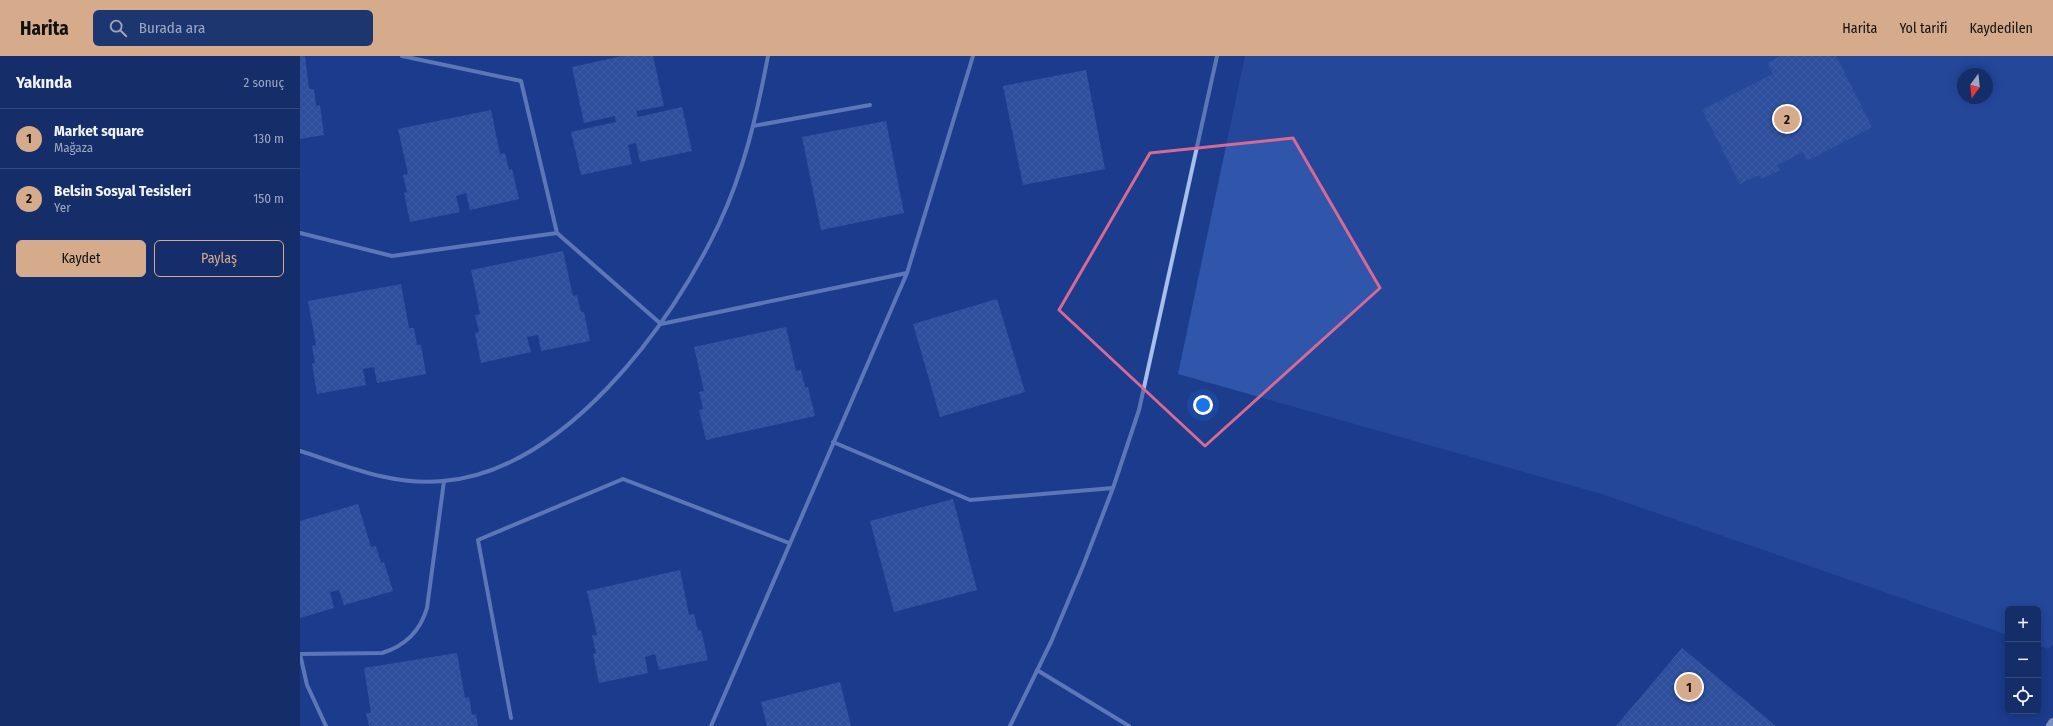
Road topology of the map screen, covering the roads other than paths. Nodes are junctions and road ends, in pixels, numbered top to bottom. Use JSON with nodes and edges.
{"nodes":[{"id":1,"x":402,"y":56,"type":"edge"},
{"id":2,"x":768,"y":56,"type":"edge"},
{"id":3,"x":973,"y":56,"type":"edge"},
{"id":4,"x":1217,"y":56,"type":"edge"},
{"id":5,"x":870,"y":105,"type":"dead end"},
{"id":6,"x":753,"y":126,"type":"junction"},
{"id":7,"x":300,"y":232,"type":"edge"},
{"id":8,"x":557,"y":233,"type":"junction"},
{"id":9,"x":907,"y":273,"type":"junction"},
{"id":10,"x":661,"y":324,"type":"junction"},
{"id":11,"x":833,"y":442,"type":"junction"},
{"id":12,"x":300,"y":450,"type":"edge"},
{"id":13,"x":444,"y":481,"type":"junction"},
{"id":14,"x":1113,"y":488,"type":"junction"},
{"id":15,"x":789,"y":543,"type":"junction"},
{"id":16,"x":1037,"y":670,"type":"junction"},
{"id":17,"x":511,"y":718,"type":"dead end"},
{"id":18,"x":2053,"y":723,"type":"edge"},
{"id":19,"x":326,"y":726,"type":"edge"},
{"id":20,"x":711,"y":726,"type":"edge"},
{"id":21,"x":1010,"y":726,"type":"edge"},
{"id":22,"x":1129,"y":726,"type":"edge"},
{"id":23,"x":2051,"y":726,"type":"edge"}],
"edges":[{"from":1,"to":8,"type":"street"},
{"from":2,"to":6,"type":"street"},
{"from":3,"to":9,"type":"street"},
{"from":4,"to":14,"type":"street"},
{"from":5,"to":6,"type":"street"},
{"from":6,"to":10,"type":"street"},
{"from":7,"to":8,"type":"street"},
{"from":8,"to":10,"type":"street"},
{"from":9,"to":10,"type":"street"},
{"from":9,"to":11,"type":"street"},
{"from":10,"to":13,"type":"street"},
{"from":11,"to":14,"type":"street"},
{"from":11,"to":15,"type":"street"},
{"from":12,"to":13,"type":"street"},
{"from":13,"to":19,"type":"street"},
{"from":14,"to":16,"type":"street"},
{"from":15,"to":17,"type":"street"},
{"from":15,"to":20,"type":"street"},
{"from":16,"to":21,"type":"street"},
{"from":16,"to":22,"type":"street"},
{"from":18,"to":23,"type":"main road"}]}
